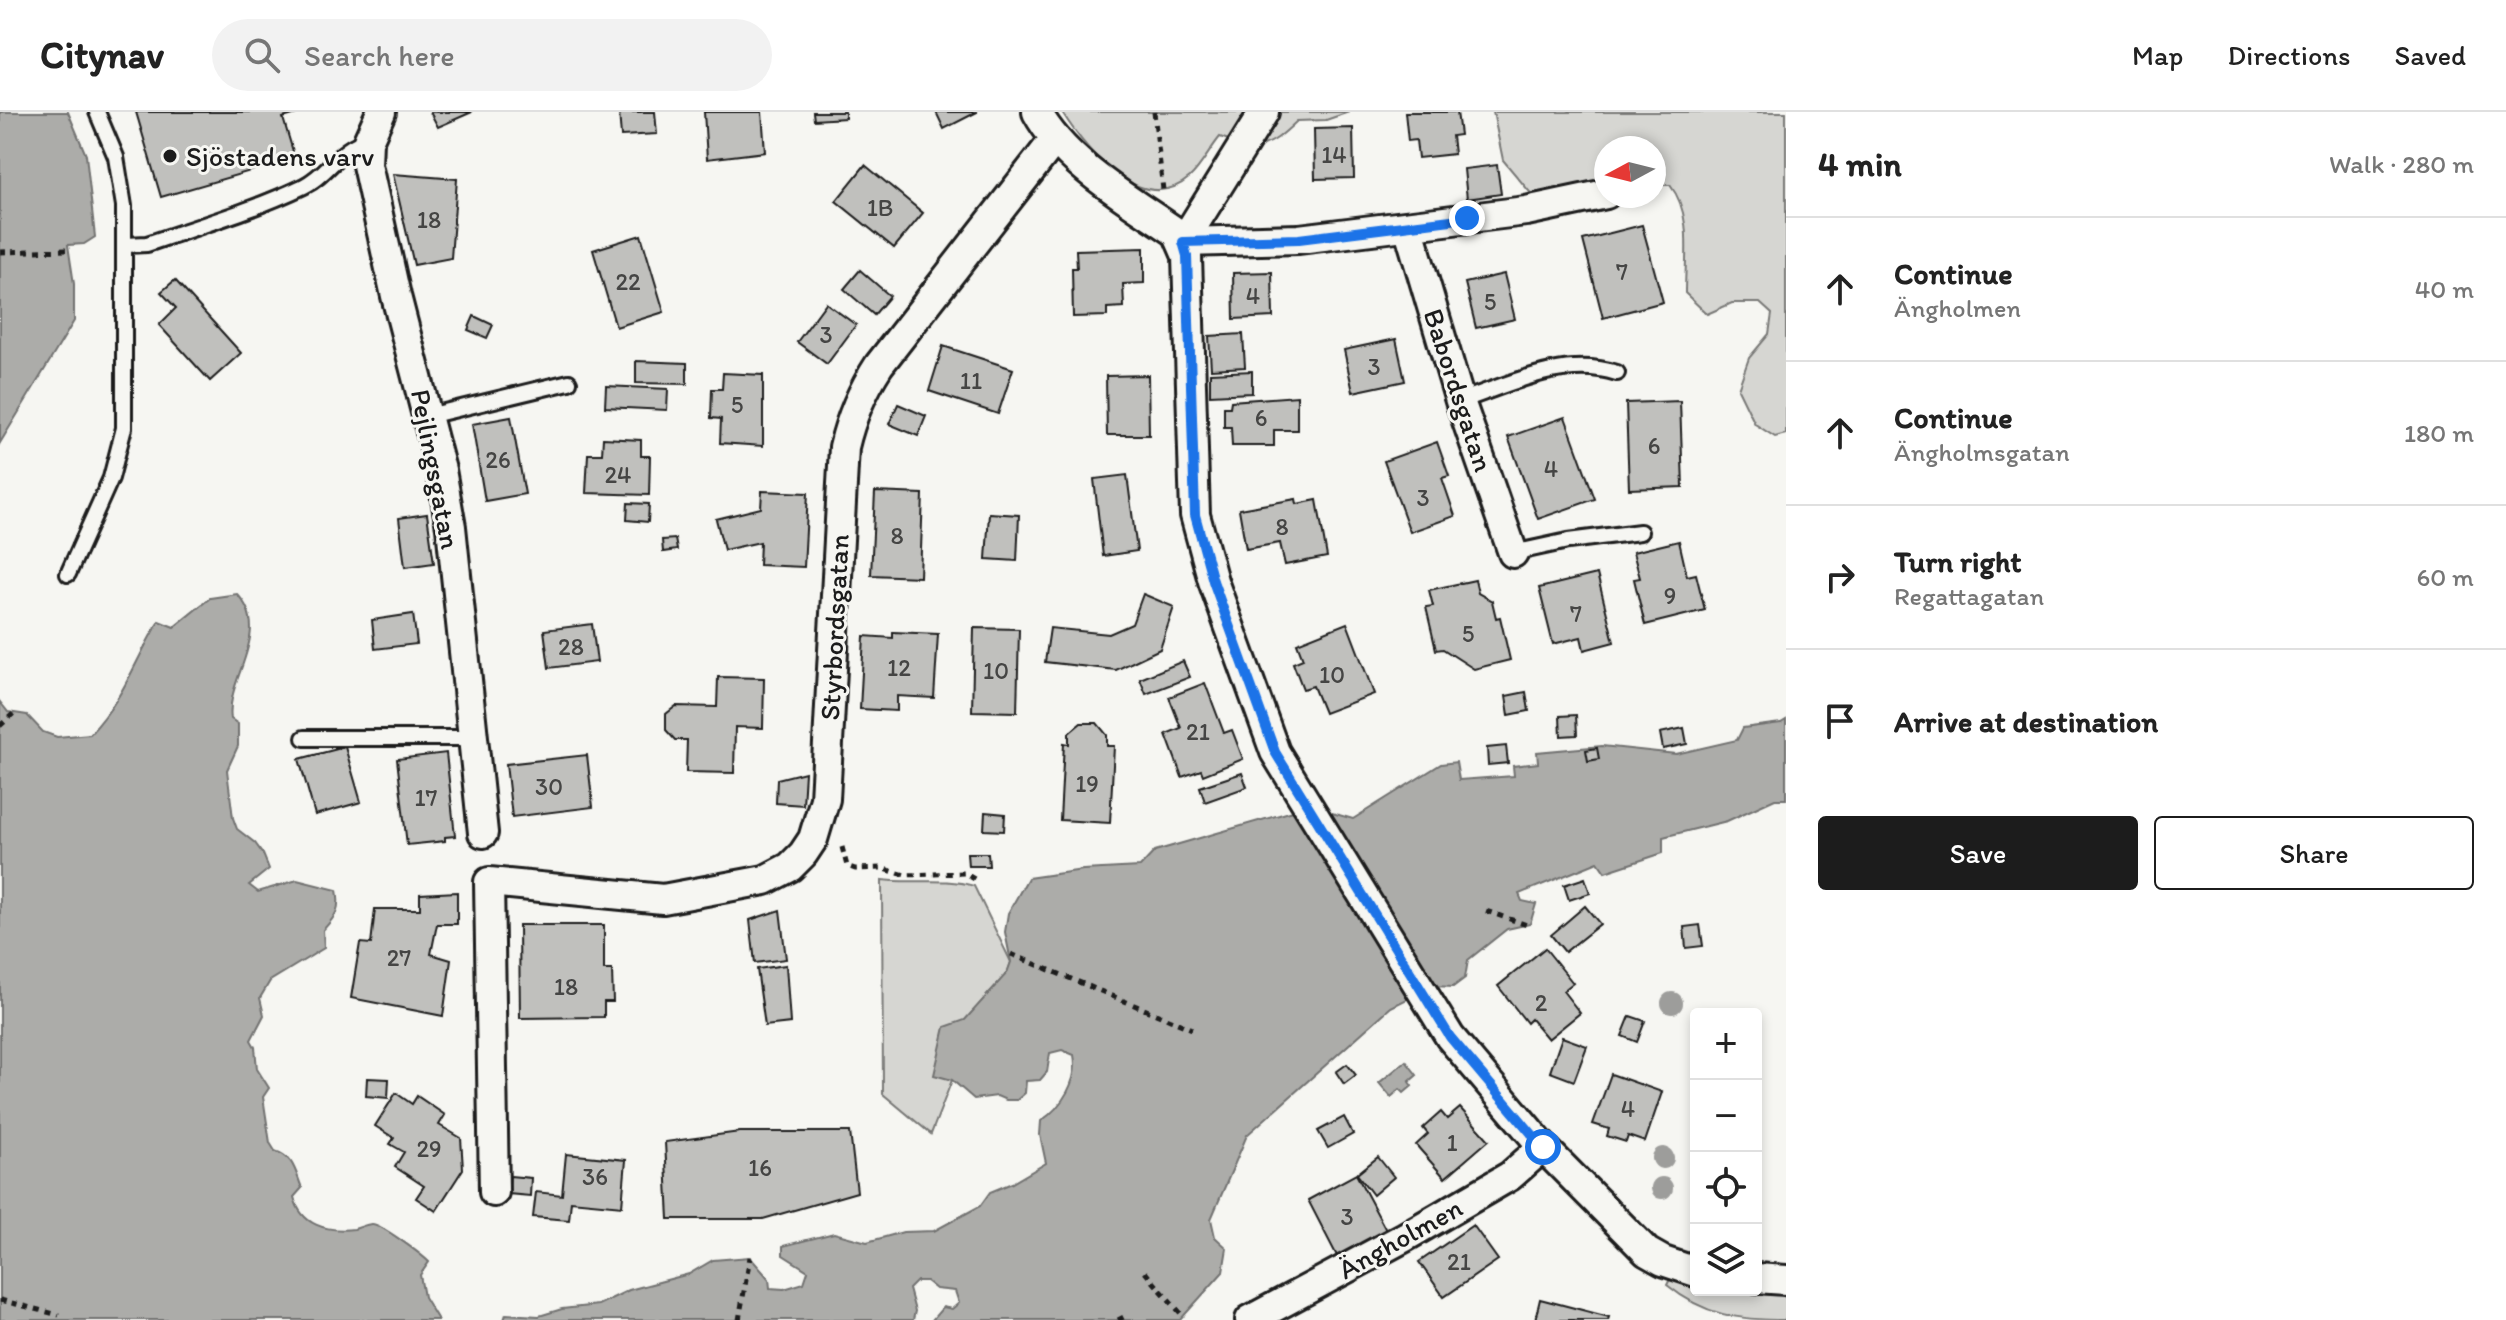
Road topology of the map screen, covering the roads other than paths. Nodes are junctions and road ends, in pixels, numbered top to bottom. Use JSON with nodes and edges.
{"nodes":[{"id":1,"x":97,"y":112,"type":"edge"},
{"id":2,"x":381,"y":112,"type":"edge"},
{"id":3,"x":1037,"y":112,"type":"edge"},
{"id":4,"x":1264,"y":112,"type":"edge"},
{"id":5,"x":1055,"y":139,"type":"junction"},
{"id":6,"x":368,"y":141,"type":"junction"},
{"id":7,"x":1594,"y":197,"type":"edge"},
{"id":8,"x":1408,"y":226,"type":"junction"},
{"id":9,"x":1175,"y":234,"type":"junction"},
{"id":10,"x":126,"y":245,"type":"junction"},
{"id":11,"x":1617,"y":373,"type":"dead end"},
{"id":12,"x":569,"y":382,"type":"dead end"},
{"id":13,"x":1460,"y":401,"type":"junction"},
{"id":14,"x":428,"y":416,"type":"junction"},
{"id":15,"x":1640,"y":532,"type":"dead end"},
{"id":16,"x":1513,"y":553,"type":"joint"},
{"id":17,"x":68,"y":574,"type":"dead end"},
{"id":18,"x":304,"y":738,"type":"dead end"},
{"id":19,"x":473,"y":738,"type":"junction"},
{"id":20,"x":483,"y":833,"type":"dead end"},
{"id":21,"x":1543,"y":1147,"type":"junction"},
{"id":22,"x":494,"y":1192,"type":"dead end"},
{"id":23,"x":1690,"y":1270,"type":"edge"},
{"id":24,"x":1762,"y":1278,"type":"edge"},
{"id":25,"x":1786,"y":1280,"type":"edge"},
{"id":26,"x":1250,"y":1320,"type":"edge"}],
"edges":[{"from":1,"to":10,"type":"lane"},
{"from":2,"to":6,"type":"street","name":"Pejlingsgatan"},
{"from":3,"to":5,"type":"street"},
{"from":4,"to":9,"type":"street"},
{"from":5,"to":9,"type":"street"},
{"from":5,"to":22,"type":"street","name":"Styrbordsgatan"},
{"from":6,"to":10,"type":"lane"},
{"from":6,"to":14,"type":"street","name":"Pejlingsgatan"},
{"from":7,"to":8,"type":"street"},
{"from":8,"to":9,"type":"street"},
{"from":8,"to":13,"type":"street","name":"Babordsgatan"},
{"from":9,"to":21,"type":"street"},
{"from":10,"to":17,"type":"lane"},
{"from":11,"to":13,"type":"lane"},
{"from":12,"to":14,"type":"lane"},
{"from":13,"to":16,"type":"street","name":"Babordsgatan"},
{"from":14,"to":19,"type":"street","name":"Pejlingsgatan"},
{"from":15,"to":16,"type":"lane"},
{"from":18,"to":19,"type":"lane"},
{"from":19,"to":20,"type":"street","name":"Pejlingsgatan"},
{"from":21,"to":23,"type":"street"},
{"from":21,"to":26,"type":"street","name":"Ängholmen"},
{"from":24,"to":25,"type":"street"}]}
